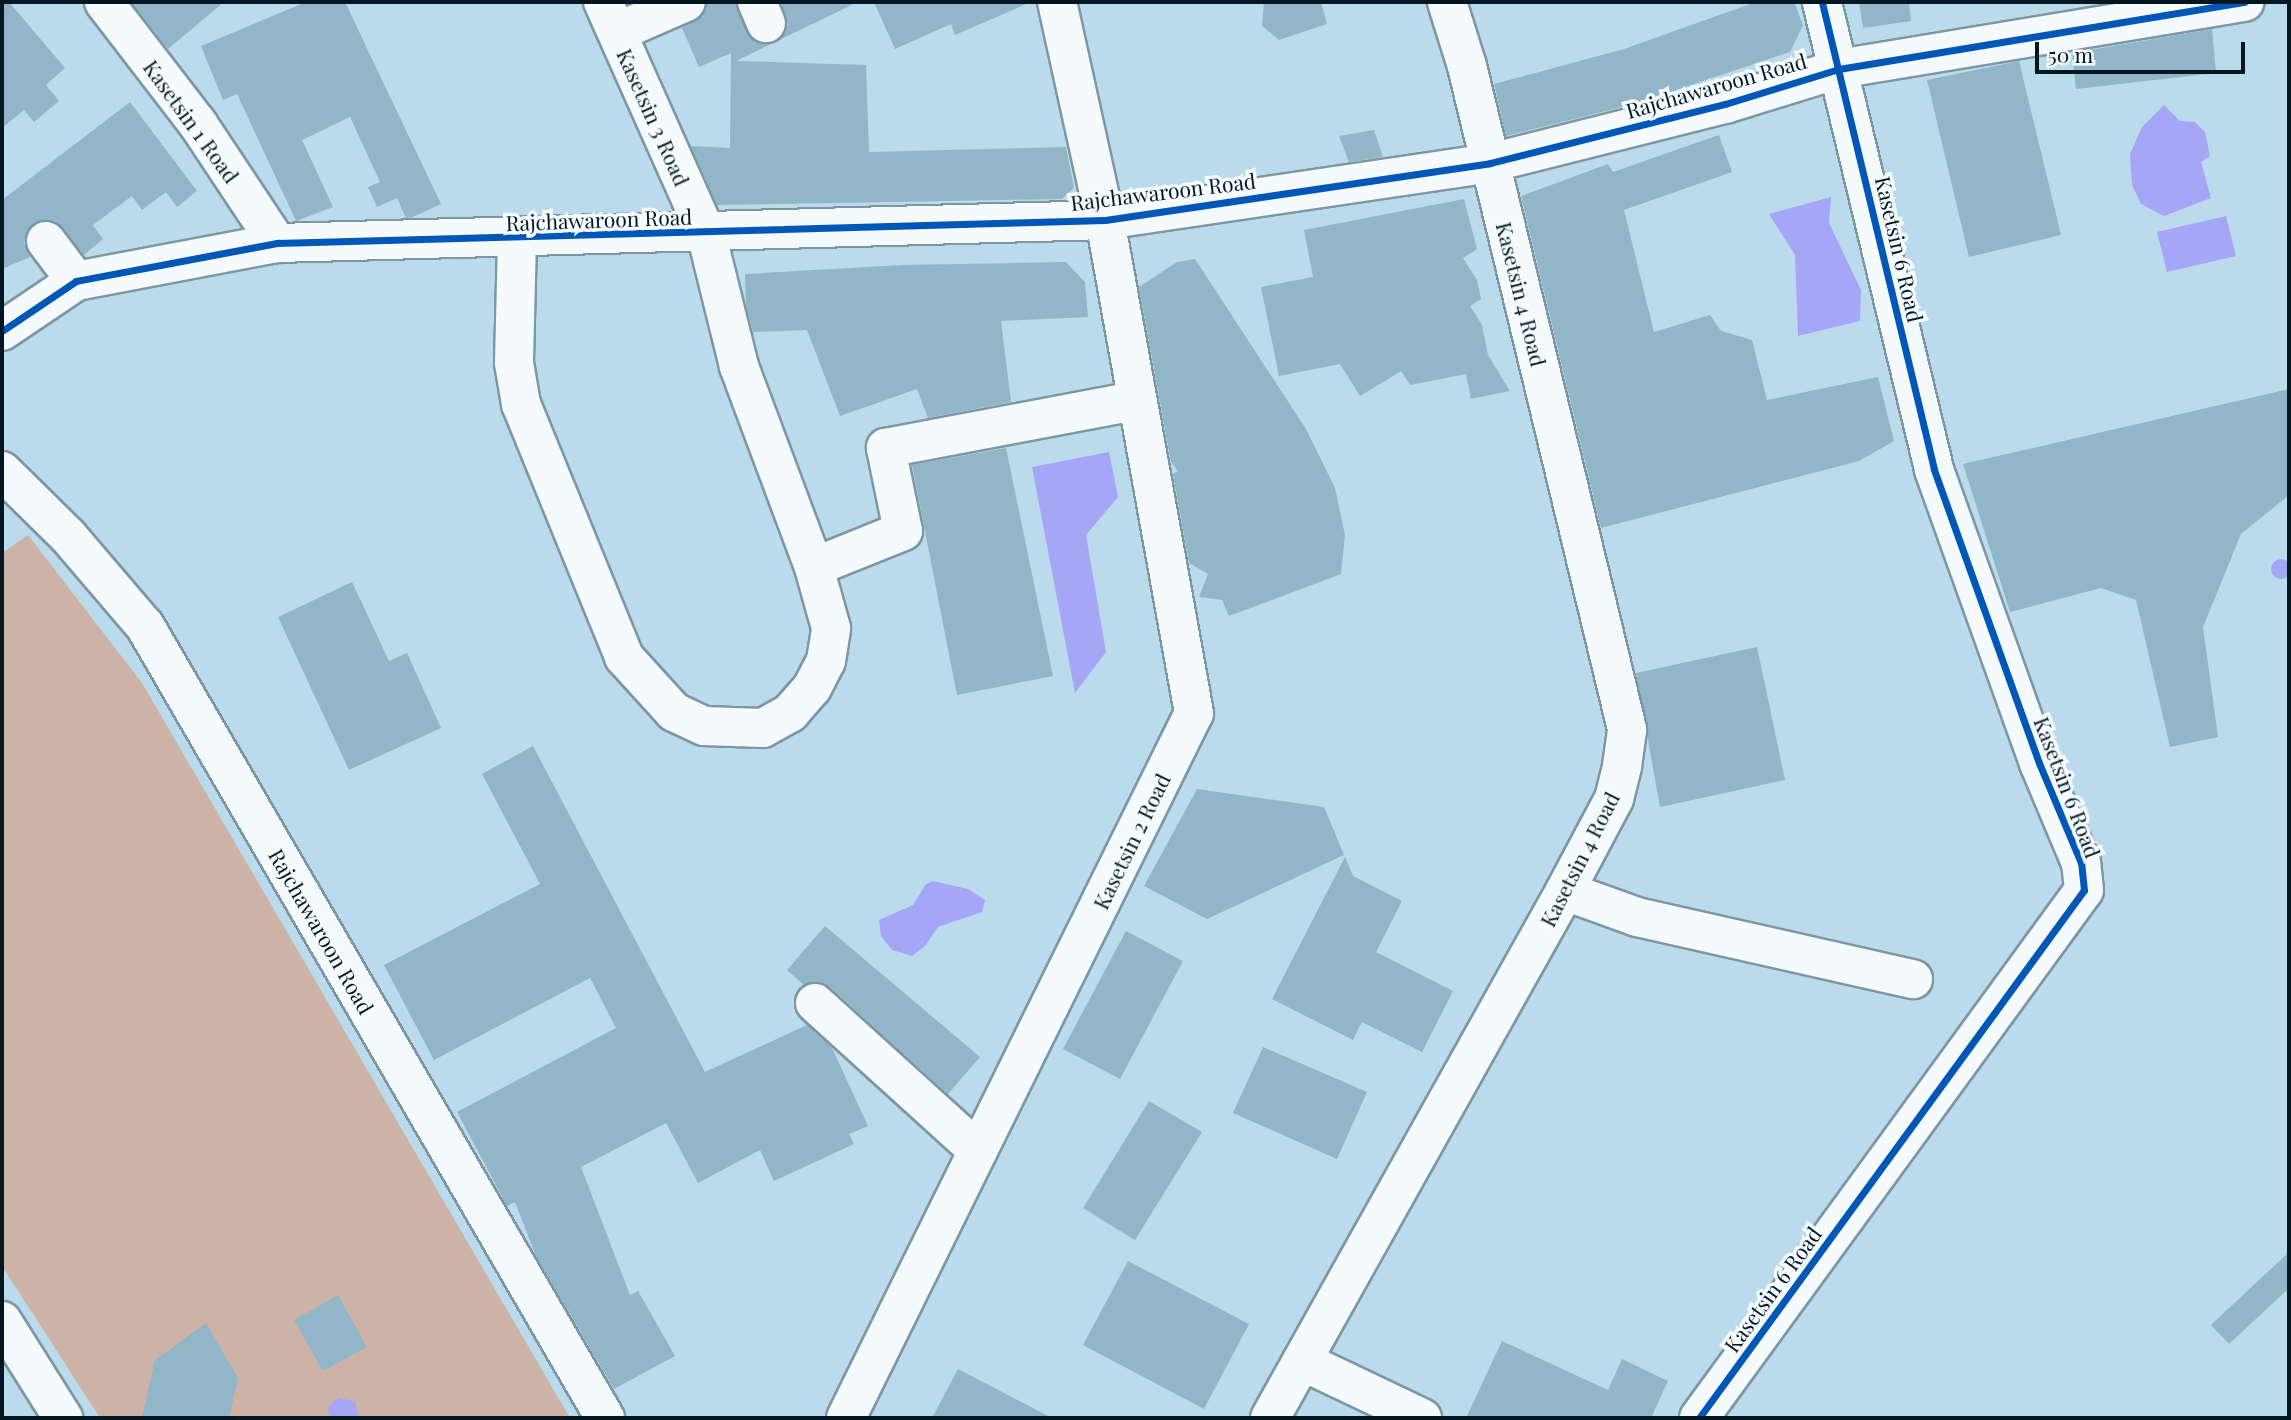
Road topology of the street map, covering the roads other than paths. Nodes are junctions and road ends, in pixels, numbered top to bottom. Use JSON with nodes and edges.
{"nodes":[{"id":1,"x":104,"y":2,"type":"edge"},
{"id":2,"x":686,"y":2,"type":"edge"},
{"id":3,"x":1057,"y":2,"type":"edge"},
{"id":4,"x":1447,"y":2,"type":"edge"},
{"id":5,"x":1822,"y":2,"type":"edge"},
{"id":6,"x":2244,"y":2,"type":"edge"},
{"id":7,"x":610,"y":17,"type":"edge"},
{"id":8,"x":1839,"y":69,"type":"junction"},
{"id":9,"x":1490,"y":163,"type":"junction"},
{"id":10,"x":1105,"y":220,"type":"junction"},
{"id":11,"x":706,"y":233,"type":"junction"},
{"id":12,"x":517,"y":239,"type":"junction"},
{"id":13,"x":46,"y":241,"type":"dead end"},
{"id":14,"x":277,"y":243,"type":"junction"},
{"id":15,"x":76,"y":281,"type":"junction"},
{"id":16,"x":2,"y":331,"type":"edge"},
{"id":17,"x":1135,"y":401,"type":"junction"},
{"id":18,"x":2,"y":471,"type":"edge"},
{"id":19,"x":814,"y":568,"type":"junction"},
{"id":20,"x":1565,"y":891,"type":"junction"},
{"id":21,"x":1913,"y":979,"type":"dead end"},
{"id":22,"x":815,"y":1003,"type":"dead end"},
{"id":23,"x":978,"y":1151,"type":"junction"},
{"id":24,"x":2,"y":1321,"type":"edge"},
{"id":25,"x":1302,"y":1361,"type":"junction"},
{"id":26,"x":64,"y":1418,"type":"edge"},
{"id":27,"x":605,"y":1418,"type":"edge"},
{"id":28,"x":846,"y":1418,"type":"edge"},
{"id":29,"x":1270,"y":1418,"type":"edge"},
{"id":30,"x":1422,"y":1418,"type":"edge"},
{"id":31,"x":1699,"y":1418,"type":"edge"}],
"edges":[{"from":1,"to":14,"type":"street","name":"Kasetsin 1 Road"},
{"from":2,"to":7,"type":"street"},
{"from":3,"to":10,"type":"street","name":"Kasetsin 2 Road"},
{"from":4,"to":9,"type":"street","name":"Kasetsin 4 Road"},
{"from":5,"to":8,"type":"street","name":"Kasetsin 6 Road"},
{"from":6,"to":8,"type":"street","name":"Rajchawaroon Road"},
{"from":7,"to":11,"type":"street","name":"Kasetsin 3 Road"},
{"from":8,"to":9,"type":"street","name":"Rajchawaroon Road"},
{"from":8,"to":31,"type":"street","name":"Kasetsin 6 Road"},
{"from":9,"to":10,"type":"street","name":"Rajchawaroon Road"},
{"from":9,"to":20,"type":"street","name":"Kasetsin 4 Road"},
{"from":10,"to":11,"type":"street","name":"Rajchawaroon Road"},
{"from":10,"to":17,"type":"street","name":"Kasetsin 2 Road"},
{"from":11,"to":12,"type":"street","name":"Rajchawaroon Road"},
{"from":11,"to":19,"type":"street","name":"Kasetsin 3 Road"},
{"from":12,"to":14,"type":"street","name":"Rajchawaroon Road"},
{"from":12,"to":19,"type":"street","name":"Kasetsin 3 Road"},
{"from":13,"to":15,"type":"street"},
{"from":14,"to":15,"type":"street","name":"Rajchawaroon Road"},
{"from":15,"to":16,"type":"street","name":"Rajchawaroon Road"},
{"from":17,"to":19,"type":"street"},
{"from":17,"to":23,"type":"street","name":"Kasetsin 2 Road"},
{"from":18,"to":27,"type":"street","name":"Rajchawaroon Road"},
{"from":20,"to":21,"type":"street"},
{"from":20,"to":25,"type":"street","name":"Kasetsin 4 Road"},
{"from":22,"to":23,"type":"street"},
{"from":23,"to":28,"type":"street","name":"Kasetsin 2 Road"},
{"from":24,"to":26,"type":"street"},
{"from":25,"to":29,"type":"street","name":"Kasetsin 4 Road"},
{"from":25,"to":30,"type":"street"}]}
